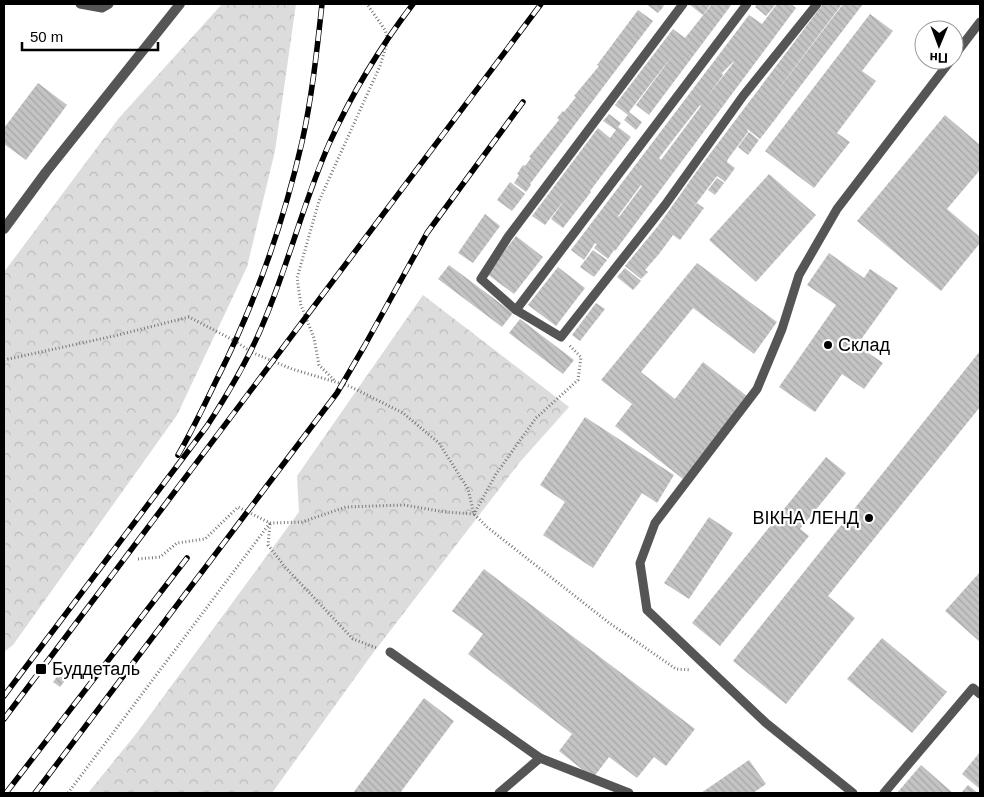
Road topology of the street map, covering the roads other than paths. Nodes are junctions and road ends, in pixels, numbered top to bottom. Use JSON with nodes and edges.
{"nodes":[{"id":1,"x":80,"y":4,"type":"edge"},
{"id":2,"x":109,"y":4,"type":"edge"},
{"id":3,"x":180,"y":4,"type":"edge"},
{"id":4,"x":683,"y":4,"type":"edge"},
{"id":5,"x":747,"y":4,"type":"edge"},
{"id":6,"x":817,"y":4,"type":"edge"},
{"id":7,"x":980,"y":22,"type":"edge"},
{"id":8,"x":964,"y":43,"type":"edge"},
{"id":9,"x":943,"y":70,"type":"edge"},
{"id":10,"x":4,"y":229,"type":"edge"},
{"id":11,"x":516,"y":310,"type":"junction"},
{"id":12,"x":390,"y":652,"type":"road end"},
{"id":13,"x":980,"y":694,"type":"edge"},
{"id":14,"x":540,"y":758,"type":"junction"},
{"id":15,"x":499,"y":793,"type":"edge"},
{"id":16,"x":629,"y":793,"type":"edge"},
{"id":17,"x":853,"y":793,"type":"edge"},
{"id":18,"x":884,"y":793,"type":"edge"}],
"edges":[{"from":1,"to":2,"type":"lane"},
{"from":3,"to":10,"type":"street"},
{"from":4,"to":11,"type":"lane"},
{"from":5,"to":11,"type":"lane"},
{"from":6,"to":11,"type":"lane"},
{"from":7,"to":8,"type":"lane"},
{"from":9,"to":17,"type":"lane"},
{"from":12,"to":14,"type":"lane"},
{"from":13,"to":18,"type":"lane"},
{"from":14,"to":15,"type":"lane"},
{"from":14,"to":16,"type":"lane"}]}
